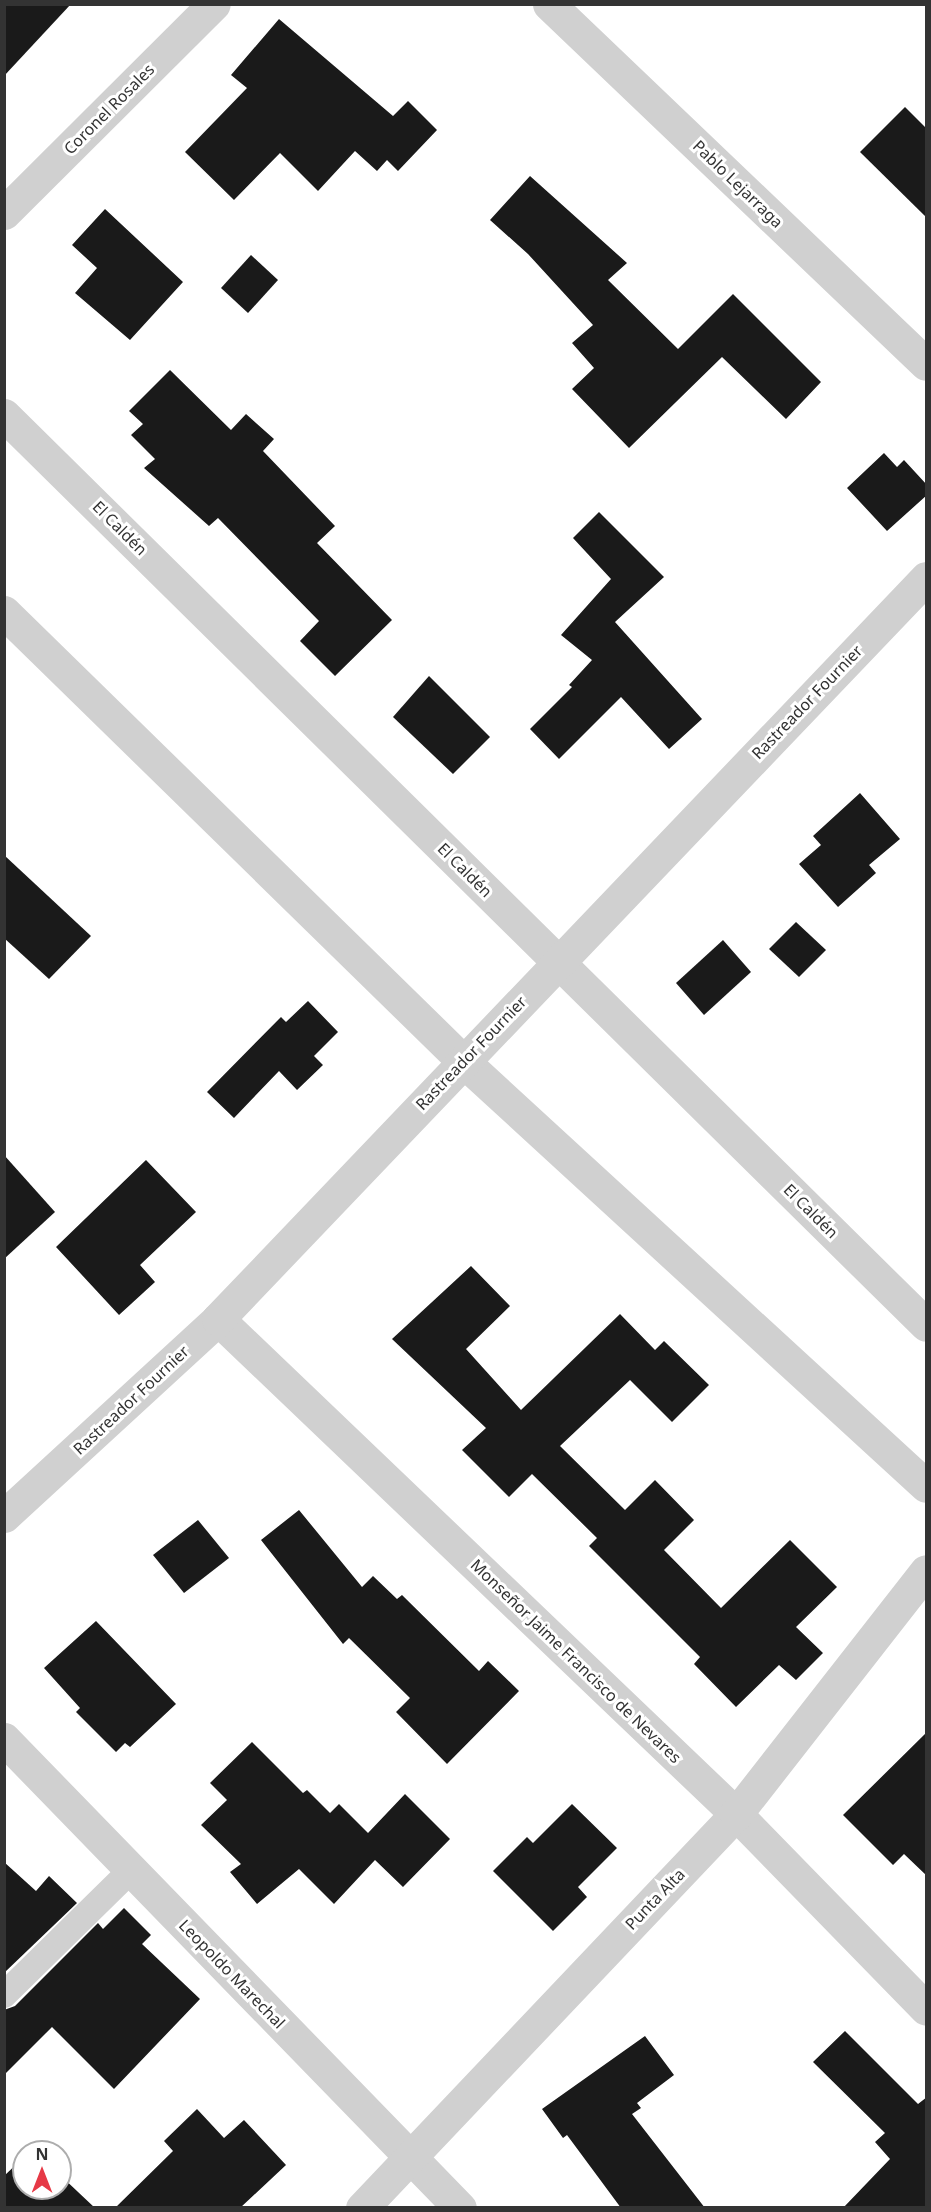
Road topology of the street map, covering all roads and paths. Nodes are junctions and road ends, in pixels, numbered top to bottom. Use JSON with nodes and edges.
{"nodes":[{"id":1,"x":214,"y":4,"type":"edge"},
{"id":2,"x":549,"y":4,"type":"edge"},
{"id":3,"x":4,"y":213,"type":"edge"},
{"id":4,"x":927,"y":364,"type":"edge"},
{"id":5,"x":4,"y":415,"type":"edge"},
{"id":6,"x":927,"y":578,"type":"edge"},
{"id":7,"x":4,"y":612,"type":"edge"},
{"id":8,"x":559,"y":963,"type":"junction"},
{"id":9,"x":463,"y":1061,"type":"junction"},
{"id":10,"x":218,"y":1319,"type":"junction"},
{"id":11,"x":927,"y":1325,"type":"edge"},
{"id":12,"x":927,"y":1486,"type":"edge"},
{"id":13,"x":4,"y":1516,"type":"edge"},
{"id":14,"x":927,"y":1571,"type":"edge"},
{"id":15,"x":4,"y":1739,"type":"edge"},
{"id":16,"x":736,"y":1814,"type":"junction"},
{"id":17,"x":131,"y":1870,"type":"junction"},
{"id":18,"x":4,"y":1995,"type":"edge"},
{"id":19,"x":927,"y":2009,"type":"edge"},
{"id":20,"x":410,"y":2156,"type":"junction"},
{"id":21,"x":362,"y":2208,"type":"edge"},
{"id":22,"x":460,"y":2208,"type":"edge"}],
"edges":[{"from":1,"to":3,"type":"street","name":"Coronel Rosales"},
{"from":2,"to":4,"type":"street","name":"Pablo Lejarraga"},
{"from":5,"to":8,"type":"street","name":"El Caldén"},
{"from":6,"to":8,"type":"street","name":"Rastreador Fournier"},
{"from":7,"to":9,"type":"street"},
{"from":8,"to":9,"type":"street","name":"Rastreador Fournier"},
{"from":8,"to":11,"type":"street","name":"El Caldén"},
{"from":9,"to":10,"type":"street","name":"Rastreador Fournier"},
{"from":9,"to":12,"type":"street"},
{"from":10,"to":13,"type":"street","name":"Rastreador Fournier"},
{"from":10,"to":16,"type":"street","name":"Monseñor Jaime Francisco de Nevares"},
{"from":14,"to":16,"type":"street","name":"Punta Alta"},
{"from":15,"to":17,"type":"street","name":"Leopoldo Marechal"},
{"from":16,"to":19,"type":"street","name":"Monseñor Jaime Francisco de Nevares"},
{"from":16,"to":20,"type":"street","name":"Punta Alta"},
{"from":17,"to":18,"type":"lane"},
{"from":17,"to":20,"type":"street","name":"Leopoldo Marechal"},
{"from":20,"to":21,"type":"street","name":"Punta Alta"},
{"from":20,"to":22,"type":"street","name":"Leopoldo Marechal"}]}
